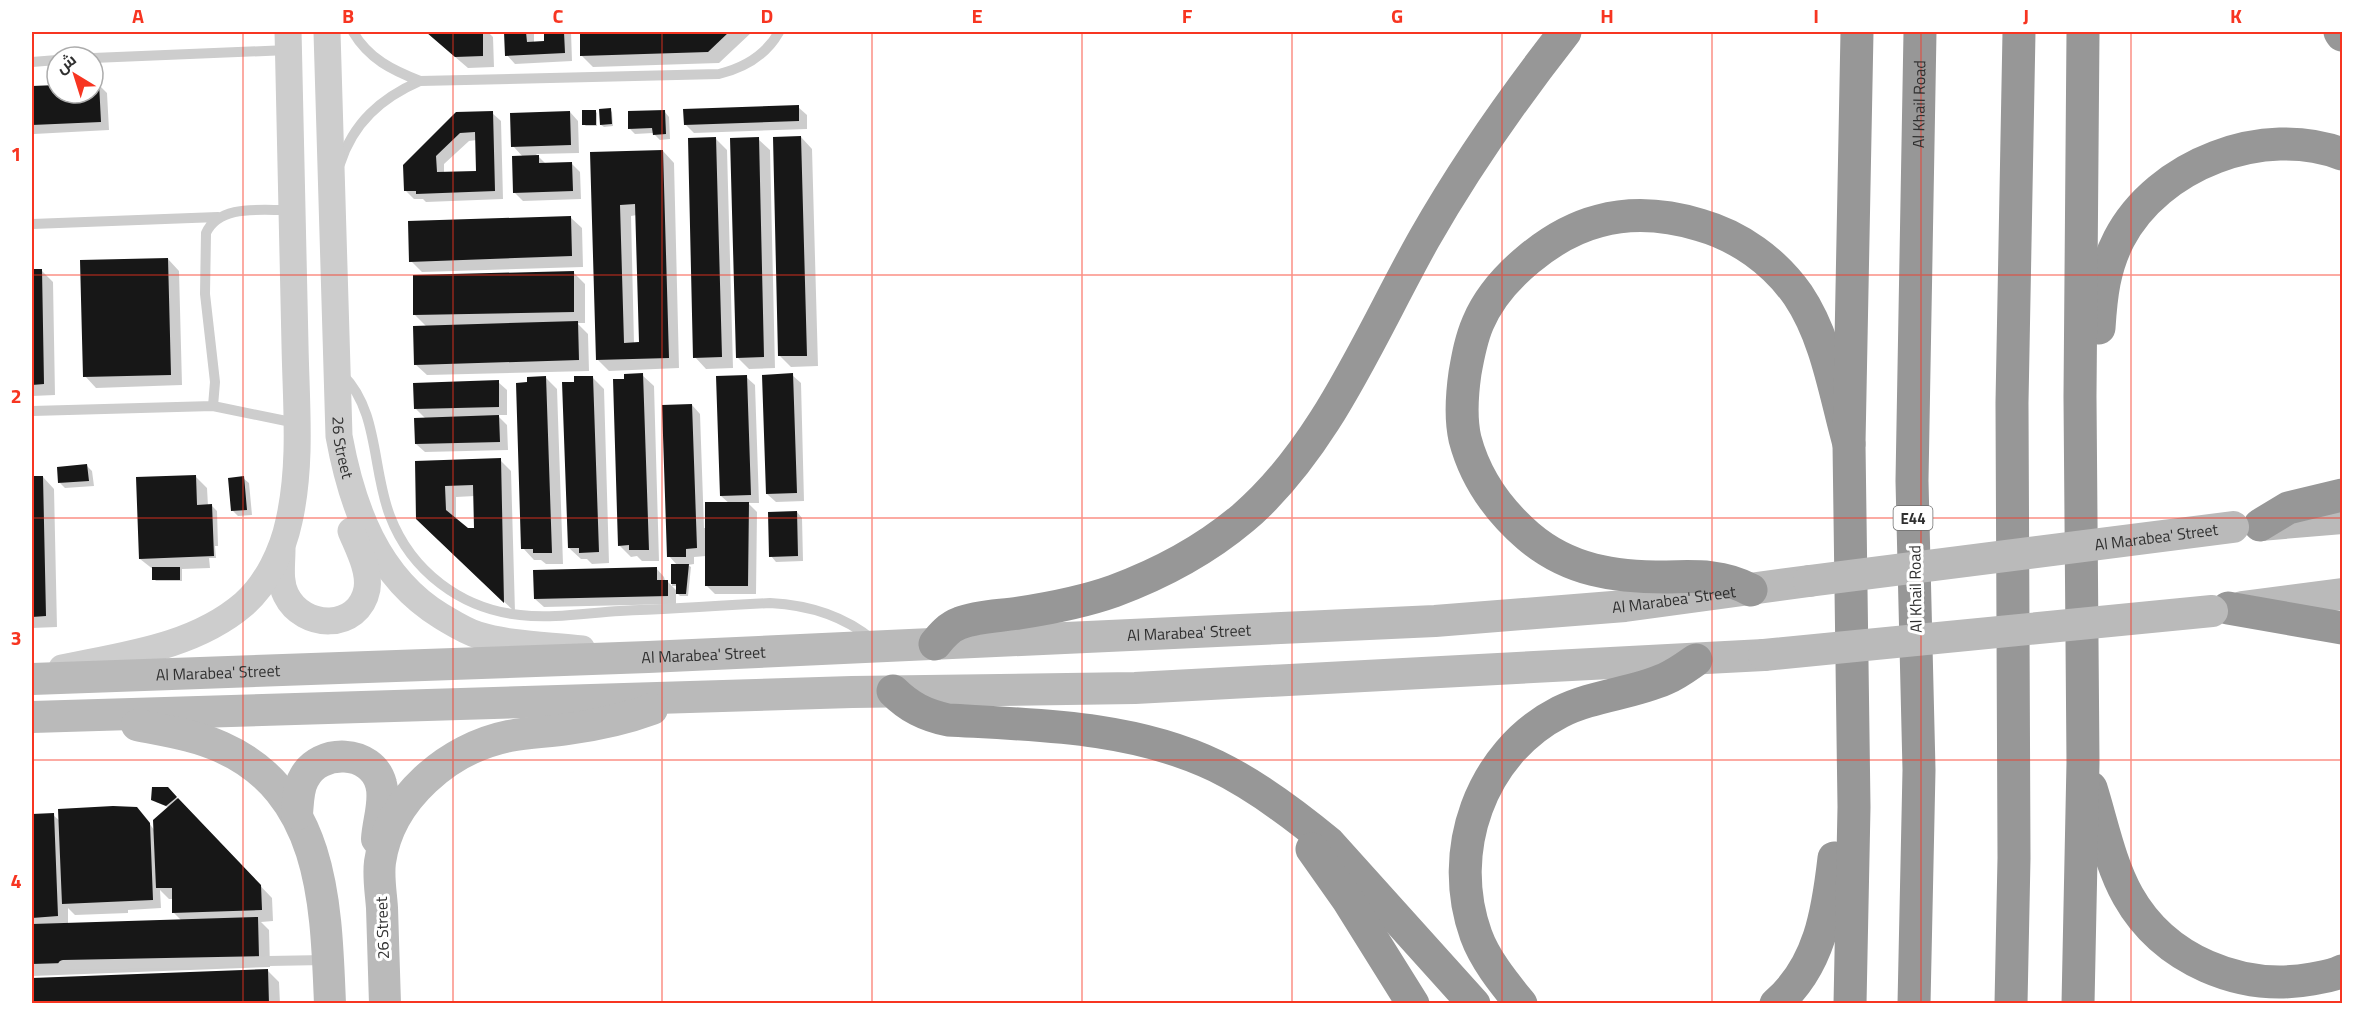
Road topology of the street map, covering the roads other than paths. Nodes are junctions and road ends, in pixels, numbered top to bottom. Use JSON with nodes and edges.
{"nodes":[{"id":1,"x":327,"y":32,"type":"edge"},
{"id":2,"x":353,"y":32,"type":"edge"},
{"id":3,"x":779,"y":32,"type":"edge"},
{"id":4,"x":1565,"y":32,"type":"edge"},
{"id":5,"x":1857,"y":32,"type":"edge"},
{"id":6,"x":1920,"y":32,"type":"edge"},
{"id":7,"x":2019,"y":32,"type":"edge"},
{"id":8,"x":2083,"y":32,"type":"edge"},
{"id":9,"x":288,"y":41,"type":"edge"},
{"id":10,"x":105,"y":57,"type":"edge"},
{"id":11,"x":420,"y":81,"type":"junction"},
{"id":12,"x":2343,"y":154,"type":"edge"},
{"id":13,"x":333,"y":196,"type":"junction"},
{"id":14,"x":293,"y":210,"type":"junction"},
{"id":15,"x":218,"y":217,"type":"junction"},
{"id":16,"x":32,"y":224,"type":"edge"},
{"id":17,"x":337,"y":369,"type":"junction"},
{"id":18,"x":2080,"y":397,"type":"junction"},
{"id":19,"x":213,"y":406,"type":"junction"},
{"id":20,"x":32,"y":411,"type":"edge"},
{"id":21,"x":296,"y":423,"type":"junction"},
{"id":22,"x":339,"y":436,"type":"junction"},
{"id":23,"x":1849,"y":444,"type":"junction"},
{"id":24,"x":2343,"y":495,"type":"edge"},
{"id":25,"x":2343,"y":518,"type":"edge"},
{"id":26,"x":2247,"y":526,"type":"junction"},
{"id":27,"x":282,"y":545,"type":"junction"},
{"id":28,"x":1751,"y":590,"type":"junction"},
{"id":29,"x":2343,"y":594,"type":"edge"},
{"id":30,"x":2220,"y":610,"type":"junction"},
{"id":31,"x":2343,"y":628,"type":"edge"},
{"id":32,"x":935,"y":644,"type":"junction"},
{"id":33,"x":880,"y":646,"type":"junction"},
{"id":34,"x":648,"y":657,"type":"junction"},
{"id":35,"x":1696,"y":660,"type":"junction"},
{"id":36,"x":32,"y":677,"type":"edge"},
{"id":37,"x":892,"y":691,"type":"junction"},
{"id":38,"x":682,"y":697,"type":"junction"},
{"id":39,"x":90,"y":715,"type":"junction"},
{"id":40,"x":32,"y":717,"type":"edge"},
{"id":41,"x":2083,"y":762,"type":"junction"},
{"id":42,"x":1282,"y":805,"type":"junction"},
{"id":43,"x":1854,"y":807,"type":"junction"},
{"id":44,"x":297,"y":814,"type":"junction"},
{"id":45,"x":380,"y":864,"type":"junction"},
{"id":46,"x":328,"y":960,"type":"junction"},
{"id":47,"x":63,"y":965,"type":"dead end"},
{"id":48,"x":2343,"y":971,"type":"edge"},
{"id":49,"x":330,"y":1004,"type":"edge"},
{"id":50,"x":385,"y":1004,"type":"edge"},
{"id":51,"x":1413,"y":1004,"type":"edge"},
{"id":52,"x":1473,"y":1004,"type":"edge"},
{"id":53,"x":1521,"y":1004,"type":"edge"},
{"id":54,"x":1776,"y":1004,"type":"edge"},
{"id":55,"x":1850,"y":1004,"type":"edge"},
{"id":56,"x":1914,"y":1004,"type":"edge"},
{"id":57,"x":2012,"y":1004,"type":"edge"},
{"id":58,"x":2078,"y":1004,"type":"edge"}],
"edges":[{"from":1,"to":13,"type":"street","name":"26 Street"},
{"from":2,"to":11,"type":"lane"},
{"from":3,"to":11,"type":"lane"},
{"from":4,"to":32,"type":"highway"},
{"from":5,"to":23,"type":"highway"},
{"from":6,"to":56,"type":"highway","name":"Al Khail Road","number":"E44"},
{"from":7,"to":57,"type":"highway"},
{"from":8,"to":18,"type":"highway"},
{"from":9,"to":10,"type":"lane"},
{"from":9,"to":14,"type":"street"},
{"from":11,"to":13,"type":"lane"},
{"from":12,"to":18,"type":"highway"},
{"from":13,"to":17,"type":"street","name":"26 Street"},
{"from":14,"to":15,"type":"lane"},
{"from":14,"to":21,"type":"street"},
{"from":15,"to":16,"type":"lane"},
{"from":15,"to":19,"type":"lane"},
{"from":17,"to":22,"type":"street","name":"26 Street"},
{"from":17,"to":33,"type":"lane"},
{"from":18,"to":41,"type":"highway"},
{"from":19,"to":20,"type":"lane"},
{"from":19,"to":21,"type":"lane"},
{"from":21,"to":27,"type":"street"},
{"from":22,"to":27,"type":"street"},
{"from":22,"to":34,"type":"street","name":"26 Street"},
{"from":23,"to":28,"type":"highway"},
{"from":23,"to":43,"type":"highway"},
{"from":24,"to":26,"type":"highway"},
{"from":25,"to":26,"type":"main road","name":"Al Marabea' Street"},
{"from":26,"to":28,"type":"main road","name":"Al Marabea' Street","bridge":true},
{"from":27,"to":36,"type":"street"},
{"from":28,"to":32,"type":"main road","name":"Al Marabea' Street"},
{"from":29,"to":30,"type":"main road"},
{"from":30,"to":31,"type":"highway"},
{"from":30,"to":35,"type":"main road","bridge":true},
{"from":32,"to":33,"type":"main road","name":"Al Marabea' Street"},
{"from":33,"to":34,"type":"main road","name":"Al Marabea' Street"},
{"from":34,"to":36,"type":"main road","name":"Al Marabea' Street"},
{"from":35,"to":37,"type":"main road"},
{"from":35,"to":53,"type":"highway"},
{"from":37,"to":38,"type":"main road"},
{"from":37,"to":42,"type":"highway"},
{"from":38,"to":39,"type":"main road"},
{"from":38,"to":45,"type":"main road","name":"26 Street"},
{"from":39,"to":40,"type":"main road"},
{"from":39,"to":44,"type":"main road"},
{"from":41,"to":48,"type":"highway"},
{"from":41,"to":58,"type":"highway"},
{"from":42,"to":51,"type":"highway"},
{"from":42,"to":52,"type":"highway"},
{"from":43,"to":54,"type":"highway"},
{"from":43,"to":55,"type":"highway"},
{"from":44,"to":45,"type":"main road"},
{"from":44,"to":46,"type":"main road"},
{"from":45,"to":50,"type":"main road","name":"26 Street"},
{"from":46,"to":47,"type":"lane"},
{"from":46,"to":49,"type":"main road"}]}
